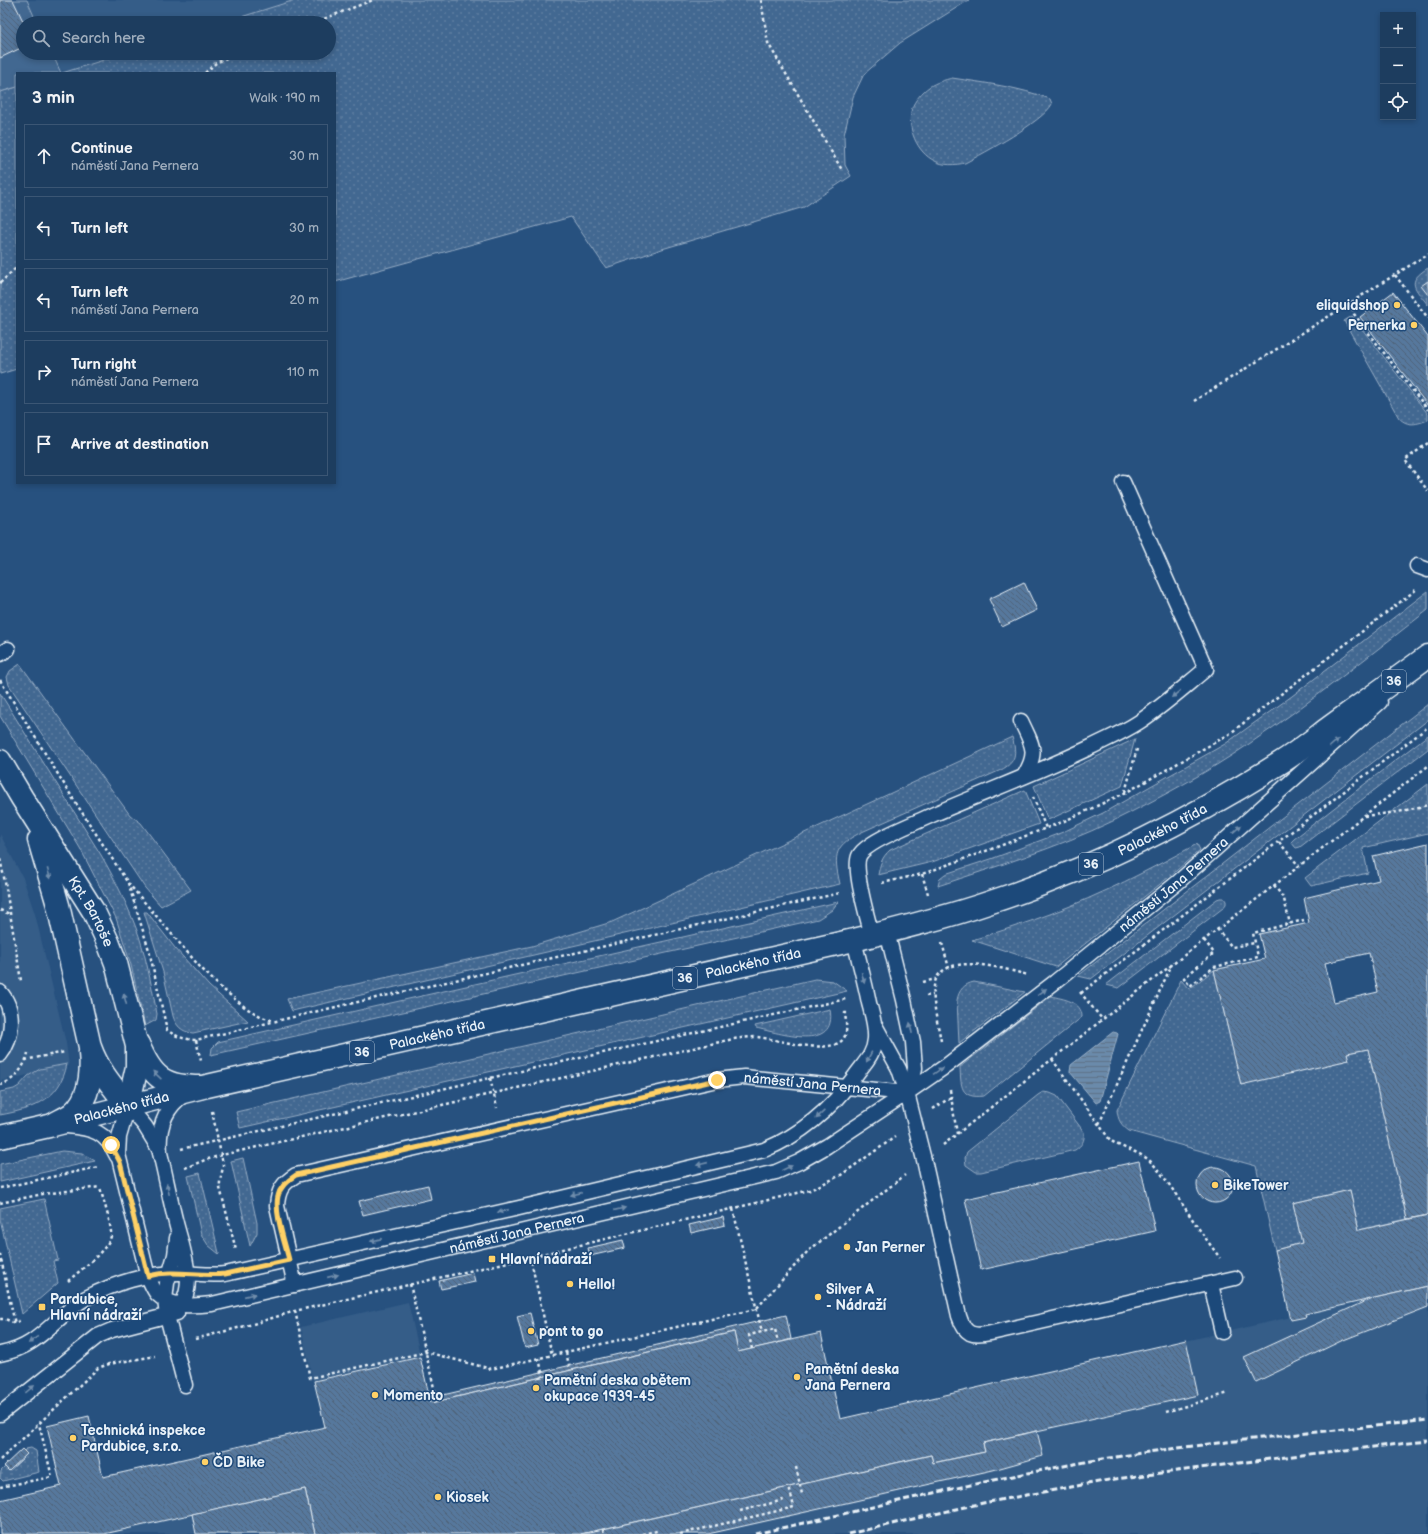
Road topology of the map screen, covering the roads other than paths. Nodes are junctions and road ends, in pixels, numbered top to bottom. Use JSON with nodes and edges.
{"nodes":[{"id":1,"x":1123,"y":482,"type":"dead end"},
{"id":2,"x":1428,"y":658,"type":"edge"},
{"id":3,"x":1021,"y":721,"type":"dead end"},
{"id":4,"x":0,"y":761,"type":"edge"},
{"id":5,"x":1024,"y":776,"type":"junction"},
{"id":6,"x":22,"y":798,"type":"junction"},
{"id":7,"x":871,"y":936,"type":"junction"},
{"id":8,"x":0,"y":992,"type":"edge"},
{"id":9,"x":872,"y":1014,"type":"junction"},
{"id":10,"x":135,"y":1037,"type":"junction"},
{"id":11,"x":90,"y":1046,"type":"junction"},
{"id":12,"x":0,"y":1056,"type":"edge"},
{"id":13,"x":206,"y":1086,"type":"junction"},
{"id":14,"x":848,"y":1087,"type":"junction"},
{"id":15,"x":907,"y":1093,"type":"junction"},
{"id":16,"x":128,"y":1106,"type":"junction"},
{"id":17,"x":49,"y":1126,"type":"junction"},
{"id":18,"x":0,"y":1137,"type":"edge"},
{"id":19,"x":160,"y":1154,"type":"junction"},
{"id":20,"x":120,"y":1162,"type":"junction"},
{"id":21,"x":176,"y":1224,"type":"junction"},
{"id":22,"x":180,"y":1239,"type":"junction"},
{"id":23,"x":289,"y":1260,"type":"junction"},
{"id":24,"x":170,"y":1273,"type":"junction"},
{"id":25,"x":220,"y":1275,"type":"junction"},
{"id":26,"x":148,"y":1276,"type":"junction"},
{"id":27,"x":1235,"y":1278,"type":"road end"},
{"id":28,"x":187,"y":1280,"type":"junction"},
{"id":29,"x":1211,"y":1284,"type":"junction"},
{"id":30,"x":295,"y":1285,"type":"junction"},
{"id":31,"x":165,"y":1300,"type":"junction"},
{"id":32,"x":182,"y":1304,"type":"junction"},
{"id":33,"x":212,"y":1304,"type":"junction"},
{"id":34,"x":167,"y":1316,"type":"junction"},
{"id":35,"x":1222,"y":1332,"type":"dead end"},
{"id":36,"x":0,"y":1354,"type":"edge"},
{"id":37,"x":185,"y":1385,"type":"dead end"},
{"id":38,"x":0,"y":1414,"type":"edge"}],
"edges":[{"from":1,"to":5,"type":"lane","one_way":true},
{"from":2,"to":7,"type":"main road","name":"Palackého třída","number":"36"},
{"from":15,"to":2,"type":"lane","name":"náměstí Jana Pernera","one_way":true},
{"from":3,"to":5,"type":"lane"},
{"from":4,"to":6,"type":"main road","name":"Kpt. Bartoše"},
{"from":5,"to":7,"type":"lane"},
{"from":10,"to":6,"type":"main road","name":"Kpt. Bartoše","one_way":true},
{"from":6,"to":11,"type":"main road","name":"Kpt. Bartoše","one_way":true},
{"from":7,"to":9,"type":"lane","one_way":true},
{"from":7,"to":13,"type":"main road","name":"Palackého třída","number":"36"},
{"from":15,"to":7,"type":"lane","one_way":true},
{"from":8,"to":12,"type":"lane"},
{"from":9,"to":14,"type":"lane","one_way":true},
{"from":9,"to":15,"type":"lane"},
{"from":13,"to":10,"type":"main road","name":"Kpt. Bartoše","one_way":true},
{"from":10,"to":16,"type":"main road","name":"Kpt. Bartoše"},
{"from":11,"to":16,"type":"main road","name":"Kpt. Bartoše"},
{"from":11,"to":17,"type":"main road","name":"Kpt. Bartoše"},
{"from":13,"to":16,"type":"main road","name":"Palackého třída","number":"36"},
{"from":13,"to":19,"type":"lane"},
{"from":14,"to":15,"type":"lane","name":"náměstí Jana Pernera"},
{"from":14,"to":23,"type":"lane","one_way":true},
{"from":14,"to":23,"type":"lane","name":"náměstí Jana Pernera"},
{"from":15,"to":29,"type":"lane"},
{"from":30,"to":15,"type":"lane","name":"náměstí Jana Pernera","one_way":true},
{"from":16,"to":17,"type":"main road","name":"Palackého třída"},
{"from":16,"to":19,"type":"lane"},
{"from":16,"to":20,"type":"lane"},
{"from":17,"to":18,"type":"main road","name":"Palackého třída"},
{"from":17,"to":20,"type":"lane"},
{"from":21,"to":19,"type":"lane","one_way":true},
{"from":20,"to":26,"type":"lane"},
{"from":21,"to":22,"type":"lane"},
{"from":21,"to":24,"type":"lane"},
{"from":22,"to":25,"type":"lane"},
{"from":22,"to":28,"type":"lane"},
{"from":23,"to":25,"type":"lane"},
{"from":23,"to":30,"type":"lane","name":"náměstí Jana Pernera"},
{"from":24,"to":26,"type":"lane"},
{"from":24,"to":28,"type":"lane"},
{"from":24,"to":31,"type":"lane"},
{"from":25,"to":28,"type":"lane"},
{"from":26,"to":31,"type":"lane"},
{"from":26,"to":36,"type":"lane","one_way":true},
{"from":27,"to":29,"type":"lane"},
{"from":28,"to":31,"type":"lane"},
{"from":28,"to":32,"type":"lane"},
{"from":29,"to":35,"type":"lane"},
{"from":33,"to":30,"type":"lane","name":"náměstí Jana Pernera","one_way":true},
{"from":31,"to":32,"type":"lane","name":"náměstí Jana Pernera"},
{"from":31,"to":34,"type":"lane"},
{"from":32,"to":33,"type":"lane","name":"náměstí Jana Pernera"},
{"from":32,"to":34,"type":"lane"},
{"from":33,"to":34,"type":"lane"},
{"from":34,"to":37,"type":"lane"},
{"from":38,"to":34,"type":"lane","one_way":true}]}
